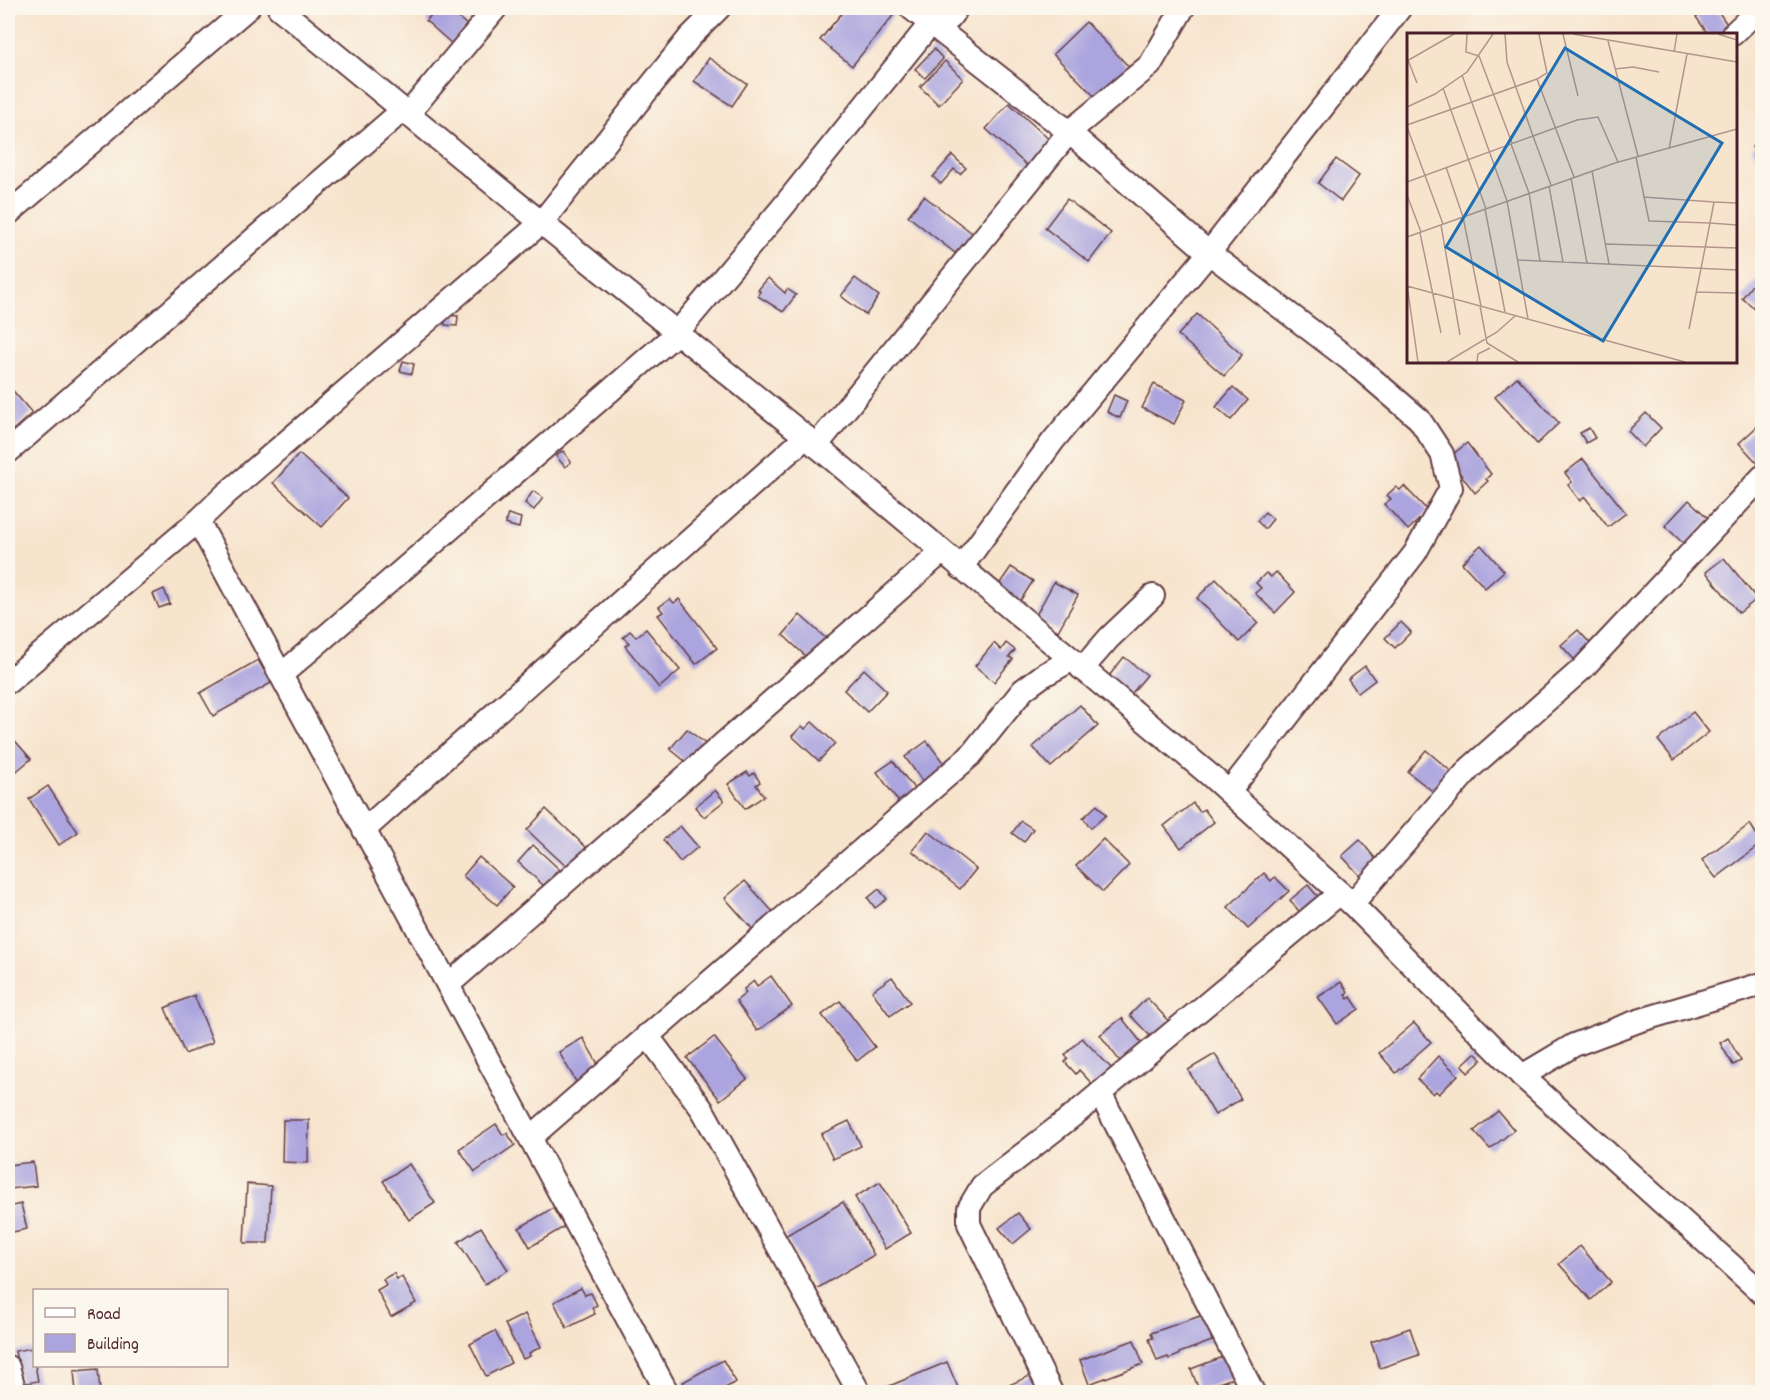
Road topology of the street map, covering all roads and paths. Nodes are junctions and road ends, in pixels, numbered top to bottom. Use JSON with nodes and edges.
{"nodes":[{"id":1,"x":248,"y":8,"type":"edge"},
{"id":2,"x":279,"y":8,"type":"edge"},
{"id":3,"x":496,"y":8,"type":"edge"},
{"id":4,"x":718,"y":8,"type":"edge"},
{"id":5,"x":911,"y":8,"type":"edge"},
{"id":6,"x":957,"y":8,"type":"edge"},
{"id":7,"x":1183,"y":8,"type":"edge"},
{"id":8,"x":1400,"y":8,"type":"edge"},
{"id":9,"x":1760,"y":8,"type":"edge"},
{"id":10,"x":935,"y":27,"type":"junction"},
{"id":11,"x":1734,"y":33,"type":"edge"},
{"id":12,"x":406,"y":112,"type":"junction"},
{"id":13,"x":1069,"y":132,"type":"junction"},
{"id":14,"x":8,"y":214,"type":"edge"},
{"id":15,"x":541,"y":223,"type":"junction"},
{"id":16,"x":1209,"y":253,"type":"junction"},
{"id":17,"x":677,"y":333,"type":"junction"},
{"id":18,"x":811,"y":442,"type":"junction"},
{"id":19,"x":8,"y":452,"type":"edge"},
{"id":20,"x":1762,"y":477,"type":"edge"},
{"id":21,"x":198,"y":521,"type":"junction"},
{"id":22,"x":942,"y":552,"type":"junction"},
{"id":23,"x":961,"y":568,"type":"junction"},
{"id":24,"x":1153,"y":596,"type":"dead end"},
{"id":25,"x":1077,"y":664,"type":"junction"},
{"id":26,"x":281,"y":675,"type":"junction"},
{"id":27,"x":8,"y":682,"type":"edge"},
{"id":28,"x":1229,"y":792,"type":"junction"},
{"id":29,"x":364,"y":830,"type":"junction"},
{"id":30,"x":1346,"y":899,"type":"junction"},
{"id":31,"x":1762,"y":984,"type":"edge"},
{"id":32,"x":448,"y":985,"type":"junction"},
{"id":33,"x":647,"y":1035,"type":"junction"},
{"id":34,"x":1522,"y":1076,"type":"junction"},
{"id":35,"x":1100,"y":1093,"type":"junction"},
{"id":36,"x":530,"y":1138,"type":"junction"},
{"id":37,"x":1762,"y":1293,"type":"edge"},
{"id":38,"x":8,"y":1367,"type":"edge"},
{"id":39,"x":15,"y":1392,"type":"edge"},
{"id":40,"x":667,"y":1392,"type":"edge"},
{"id":41,"x":859,"y":1392,"type":"edge"},
{"id":42,"x":1051,"y":1392,"type":"edge"},
{"id":43,"x":1253,"y":1392,"type":"edge"}],
"edges":[{"from":1,"to":14,"type":"street"},
{"from":2,"to":12,"type":"street"},
{"from":3,"to":12,"type":"street"},
{"from":4,"to":15,"type":"street"},
{"from":5,"to":10,"type":"street"},
{"from":6,"to":10,"type":"street"},
{"from":7,"to":13,"type":"street"},
{"from":8,"to":16,"type":"street"},
{"from":9,"to":11,"type":"street"},
{"from":10,"to":13,"type":"street"},
{"from":10,"to":17,"type":"street"},
{"from":12,"to":15,"type":"street"},
{"from":12,"to":19,"type":"street"},
{"from":13,"to":16,"type":"street"},
{"from":13,"to":18,"type":"street"},
{"from":15,"to":17,"type":"street"},
{"from":15,"to":21,"type":"street"},
{"from":16,"to":23,"type":"street"},
{"from":16,"to":28,"type":"street"},
{"from":17,"to":18,"type":"street"},
{"from":17,"to":26,"type":"street"},
{"from":18,"to":22,"type":"street"},
{"from":18,"to":29,"type":"street"},
{"from":20,"to":30,"type":"street"},
{"from":21,"to":26,"type":"street"},
{"from":21,"to":27,"type":"street"},
{"from":22,"to":23,"type":"street"},
{"from":22,"to":32,"type":"street"},
{"from":23,"to":25,"type":"street"},
{"from":24,"to":25,"type":"street"},
{"from":25,"to":28,"type":"street"},
{"from":25,"to":33,"type":"street"},
{"from":26,"to":29,"type":"street"},
{"from":28,"to":30,"type":"street"},
{"from":29,"to":32,"type":"street"},
{"from":30,"to":34,"type":"street"},
{"from":30,"to":35,"type":"street"},
{"from":31,"to":34,"type":"street"},
{"from":32,"to":36,"type":"street"},
{"from":33,"to":36,"type":"street"},
{"from":33,"to":41,"type":"street"},
{"from":34,"to":37,"type":"street"},
{"from":35,"to":42,"type":"street"},
{"from":35,"to":43,"type":"street"},
{"from":36,"to":40,"type":"street"},
{"from":38,"to":39,"type":"street"}]}
